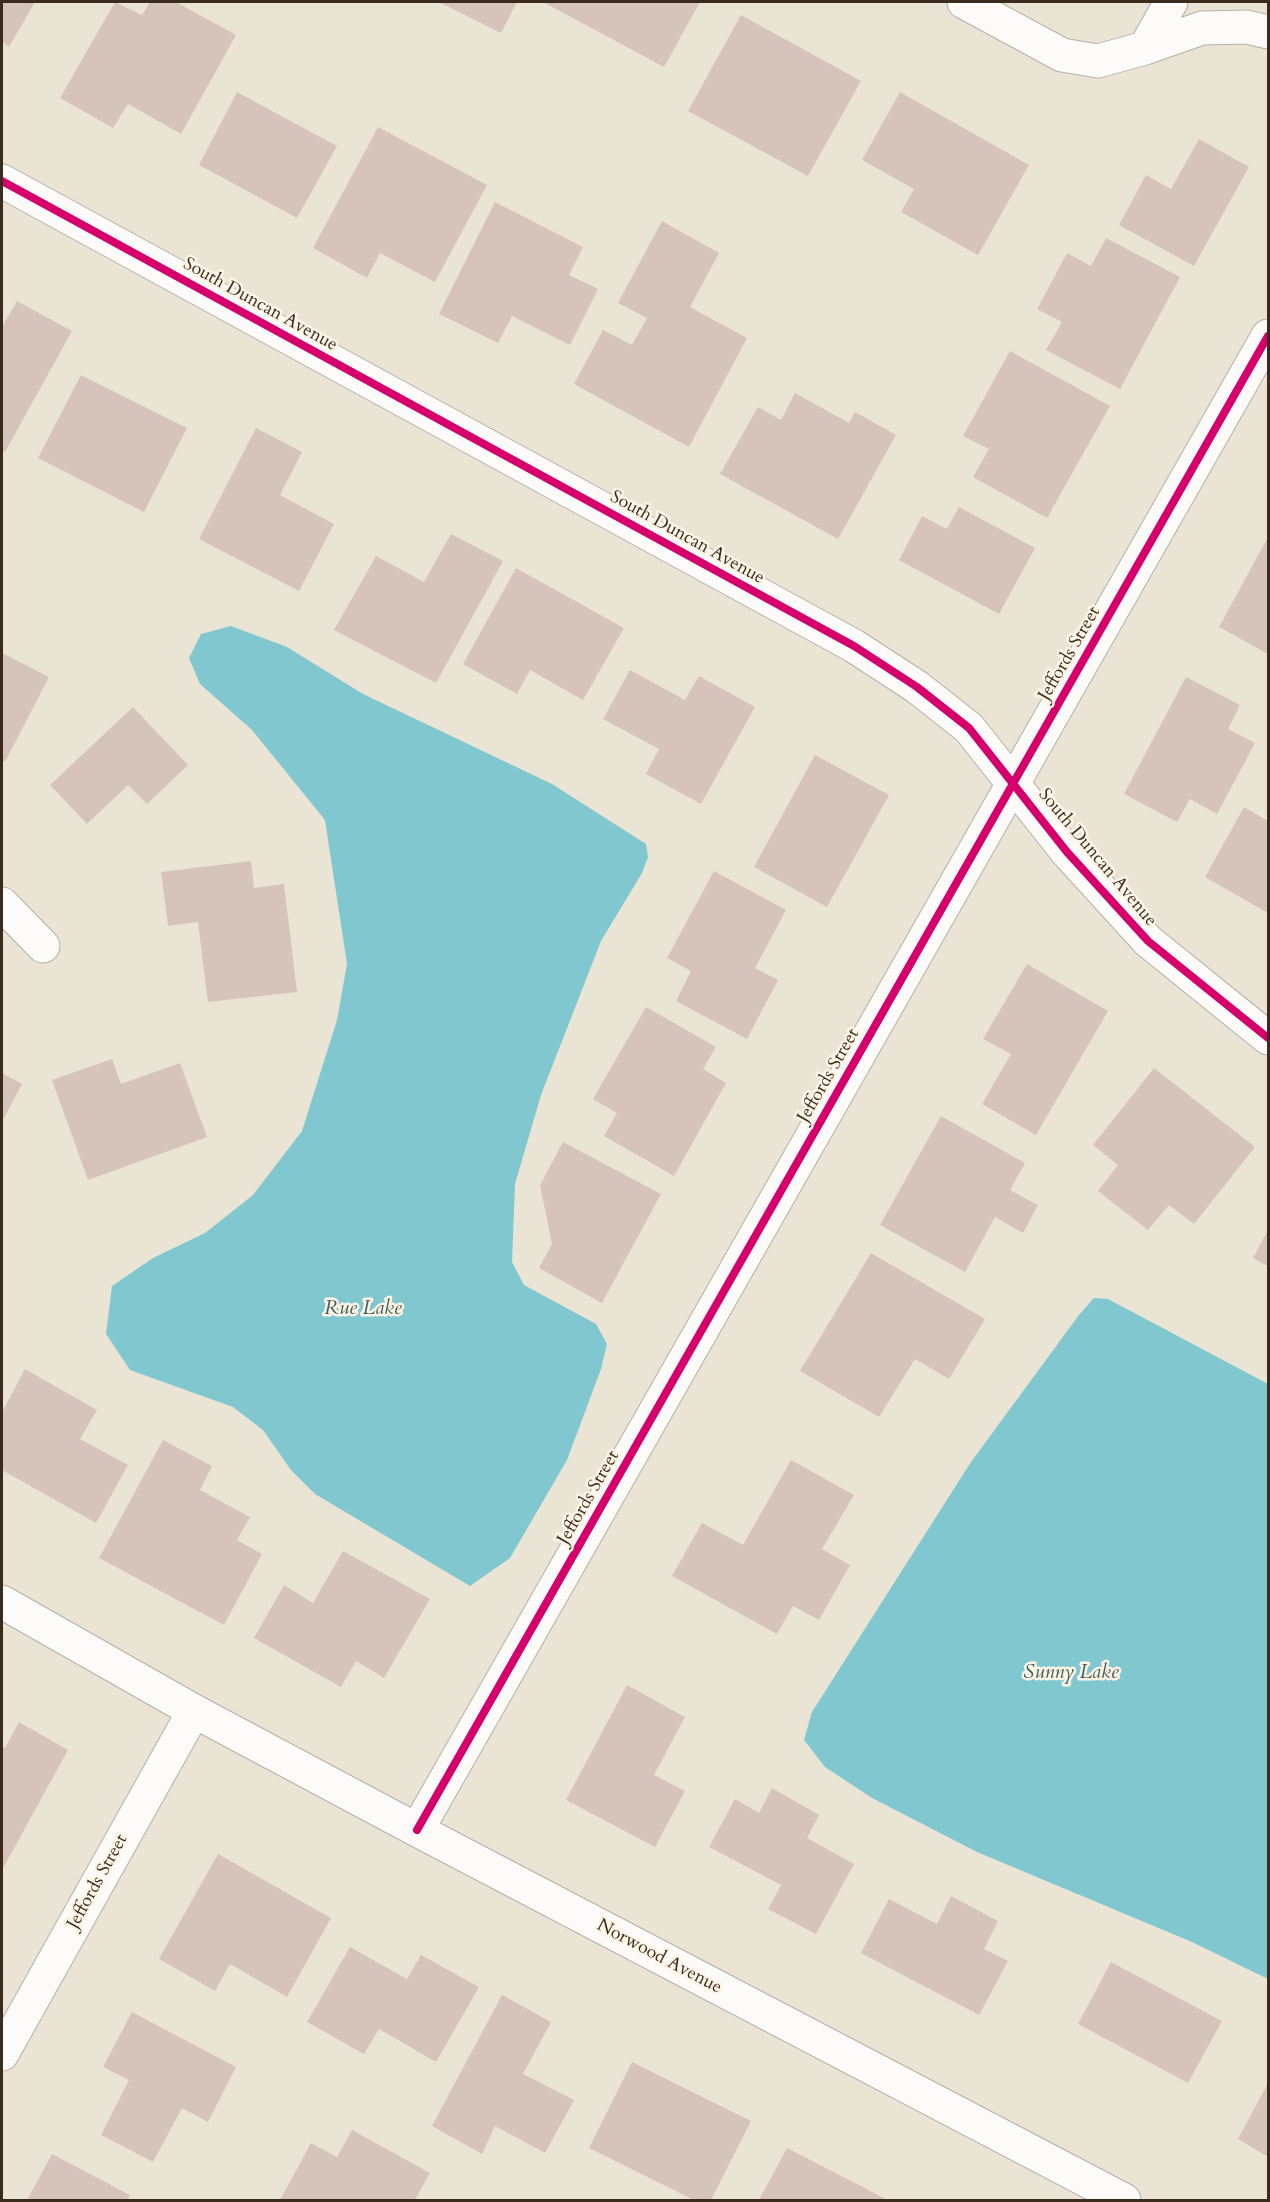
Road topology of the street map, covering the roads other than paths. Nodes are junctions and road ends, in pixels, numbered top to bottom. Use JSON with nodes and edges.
{"nodes":[{"id":1,"x":964,"y":2,"type":"edge"},
{"id":2,"x":1171,"y":2,"type":"edge"},
{"id":3,"x":1269,"y":33,"type":"edge"},
{"id":4,"x":1145,"y":48,"type":"junction"},
{"id":5,"x":2,"y":181,"type":"edge"},
{"id":6,"x":1269,"y":336,"type":"edge"},
{"id":7,"x":1014,"y":782,"type":"junction"},
{"id":8,"x":2,"y":904,"type":"edge"},
{"id":9,"x":43,"y":946,"type":"dead end"},
{"id":10,"x":1269,"y":1038,"type":"edge"},
{"id":11,"x":2,"y":1602,"type":"edge"},
{"id":12,"x":194,"y":1711,"type":"junction"},
{"id":13,"x":417,"y":1830,"type":"junction"},
{"id":14,"x":2,"y":2054,"type":"edge"},
{"id":15,"x":1124,"y":2200,"type":"edge"}],
"edges":[{"from":1,"to":4,"type":"street"},
{"from":2,"to":4,"type":"street"},
{"from":3,"to":4,"type":"street"},
{"from":5,"to":7,"type":"street","name":"South Duncan Avenue"},
{"from":6,"to":7,"type":"street","name":"Jeffords Street"},
{"from":7,"to":10,"type":"street","name":"South Duncan Avenue"},
{"from":7,"to":13,"type":"street","name":"Jeffords Street"},
{"from":8,"to":9,"type":"street"},
{"from":11,"to":12,"type":"street","name":"Norwood Avenue"},
{"from":12,"to":13,"type":"street","name":"Norwood Avenue"},
{"from":12,"to":14,"type":"street","name":"Jeffords Street"},
{"from":13,"to":15,"type":"street","name":"Norwood Avenue"}]}
